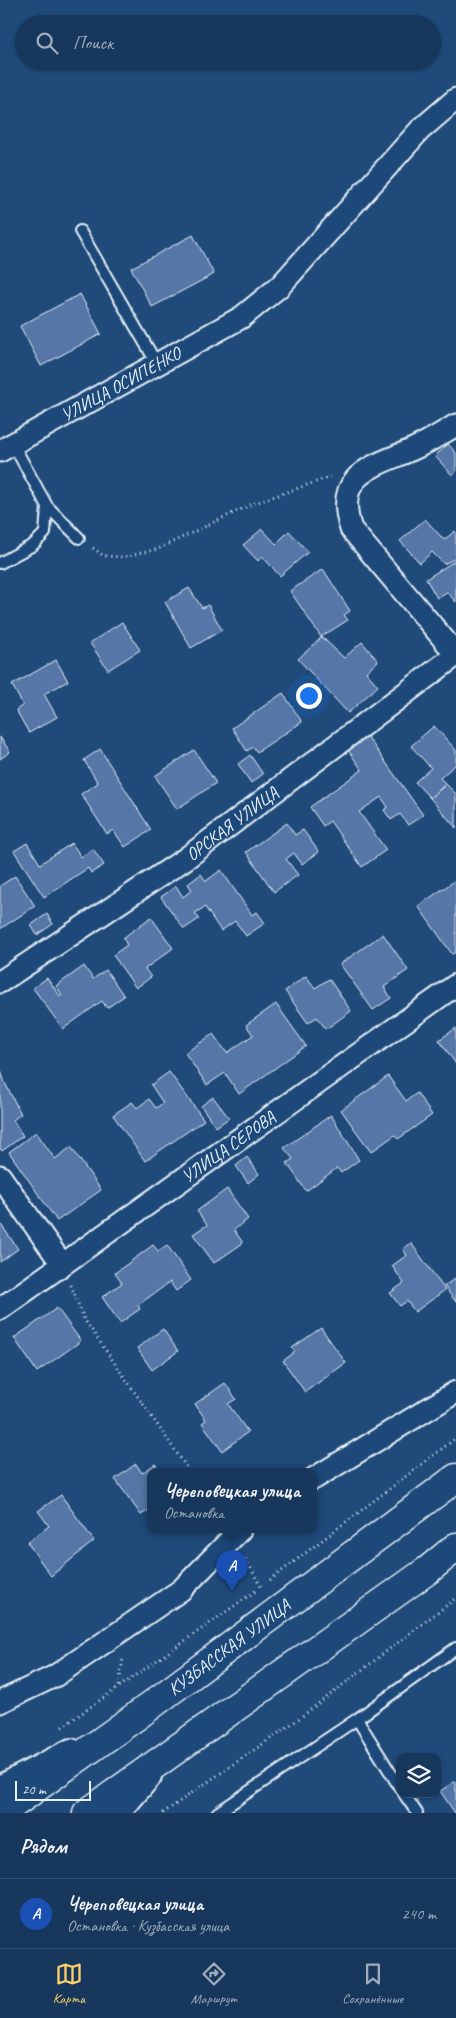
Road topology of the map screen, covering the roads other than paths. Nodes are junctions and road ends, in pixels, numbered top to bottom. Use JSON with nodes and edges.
{"nodes":[{"id":1,"x":456,"y":99,"type":"edge"},
{"id":2,"x":80,"y":231,"type":"dead end"},
{"id":3,"x":157,"y":364,"type":"junction"},
{"id":4,"x":456,"y":425,"type":"edge"},
{"id":5,"x":7,"y":448,"type":"edge"},
{"id":6,"x":46,"y":506,"type":"junction"},
{"id":7,"x":79,"y":538,"type":"road end"},
{"id":8,"x":0,"y":563,"type":"edge"},
{"id":9,"x":456,"y":655,"type":"edge"},
{"id":10,"x":0,"y":982,"type":"edge"},
{"id":11,"x":456,"y":984,"type":"edge"},
{"id":12,"x":0,"y":1176,"type":"edge"},
{"id":13,"x":62,"y":1264,"type":"junction"},
{"id":14,"x":0,"y":1309,"type":"edge"},
{"id":15,"x":456,"y":1392,"type":"edge"},
{"id":16,"x":317,"y":1477,"type":"edge"},
{"id":17,"x":456,"y":1478,"type":"edge"},
{"id":18,"x":237,"y":1533,"type":"edge"},
{"id":19,"x":456,"y":1547,"type":"edge"},
{"id":20,"x":456,"y":1648,"type":"edge"},
{"id":21,"x":0,"y":1702,"type":"edge"},
{"id":22,"x":138,"y":1715,"type":"junction"},
{"id":23,"x":357,"y":1719,"type":"junction"},
{"id":24,"x":163,"y":1759,"type":"junction"},
{"id":25,"x":396,"y":1782,"type":"edge"},
{"id":26,"x":0,"y":1789,"type":"edge"},
{"id":27,"x":407,"y":1798,"type":"edge"},
{"id":28,"x":1,"y":1813,"type":"edge"},
{"id":29,"x":87,"y":1813,"type":"edge"},
{"id":30,"x":116,"y":1813,"type":"edge"},
{"id":31,"x":217,"y":1813,"type":"edge"},
{"id":32,"x":417,"y":1813,"type":"edge"}],
"edges":[{"from":1,"to":3,"type":"street","name":"УЛИЦА ОСИПЕНКО"},
{"from":2,"to":3,"type":"lane"},
{"from":3,"to":5,"type":"street","name":"УЛИЦА ОСИПЕНКО"},
{"from":4,"to":9,"type":"street"},
{"from":5,"to":6,"type":"lane"},
{"from":6,"to":7,"type":"lane"},
{"from":6,"to":8,"type":"lane"},
{"from":9,"to":10,"type":"street","name":"ОРСКАЯ УЛИЦА"},
{"from":11,"to":13,"type":"street","name":"УЛИЦА СЕРОВА"},
{"from":12,"to":13,"type":"street"},
{"from":13,"to":14,"type":"street","name":"УЛИЦА СЕРОВА"},
{"from":15,"to":16,"type":"street"},
{"from":17,"to":22,"type":"main road","name":"КУЗБАССКАЯ УЛИЦА"},
{"from":18,"to":21,"type":"street"},
{"from":19,"to":24,"type":"main road"},
{"from":20,"to":23,"type":"lane"},
{"from":22,"to":26,"type":"street"},
{"from":22,"to":28,"type":"main road","name":"КУЗБАССКАЯ УЛИЦА"},
{"from":23,"to":25,"type":"lane"},
{"from":23,"to":31,"type":"lane"},
{"from":24,"to":29,"type":"main road"},
{"from":24,"to":30,"type":"street"},
{"from":27,"to":32,"type":"lane"}]}
